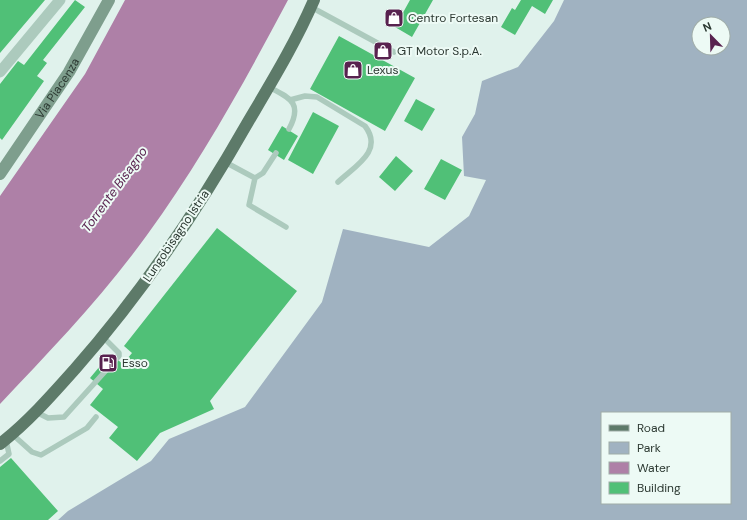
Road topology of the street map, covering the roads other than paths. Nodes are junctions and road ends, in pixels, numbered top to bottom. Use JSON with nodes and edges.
{"nodes":[{"id":1,"x":60,"y":0,"type":"edge"},
{"id":2,"x":109,"y":0,"type":"edge"},
{"id":3,"x":312,"y":4,"type":"edge"},
{"id":4,"x":394,"y":52,"type":"dead end"},
{"id":5,"x":0,"y":72,"type":"edge"},
{"id":6,"x":269,"y":87,"type":"junction"},
{"id":7,"x":290,"y":100,"type":"junction"},
{"id":8,"x":289,"y":129,"type":"dead end"},
{"id":9,"x":276,"y":153,"type":"dead end"},
{"id":10,"x":225,"y":162,"type":"junction"},
{"id":11,"x":2,"y":167,"type":"edge"},
{"id":12,"x":255,"y":178,"type":"junction"},
{"id":13,"x":338,"y":182,"type":"dead end"},
{"id":14,"x":286,"y":227,"type":"dead end"},
{"id":15,"x":103,"y":337,"type":"junction"},
{"id":16,"x":36,"y":412,"type":"junction"},
{"id":17,"x":96,"y":417,"type":"dead end"},
{"id":18,"x":6,"y":439,"type":"edge"},
{"id":19,"x":0,"y":462,"type":"edge"}],
"edges":[{"from":1,"to":5,"type":"street"},
{"from":2,"to":11,"type":"main road","name":"Via Piacenza"},
{"from":3,"to":4,"type":"lane"},
{"from":3,"to":6,"type":"main road","name":"Lungobisagno Istria"},
{"from":6,"to":7,"type":"lane"},
{"from":6,"to":10,"type":"main road","name":"Lungobisagno Istria"},
{"from":7,"to":8,"type":"lane"},
{"from":7,"to":13,"type":"lane"},
{"from":9,"to":12,"type":"lane"},
{"from":10,"to":12,"type":"lane"},
{"from":10,"to":15,"type":"main road","name":"Lungobisagno Istria"},
{"from":12,"to":14,"type":"lane"},
{"from":15,"to":16,"type":"main road","name":"Lungobisagno Istria"},
{"from":15,"to":16,"type":"lane"},
{"from":16,"to":18,"type":"main road","name":"Lungobisagno Istria"},
{"from":17,"to":18,"type":"lane"},
{"from":18,"to":19,"type":"lane"}]}
